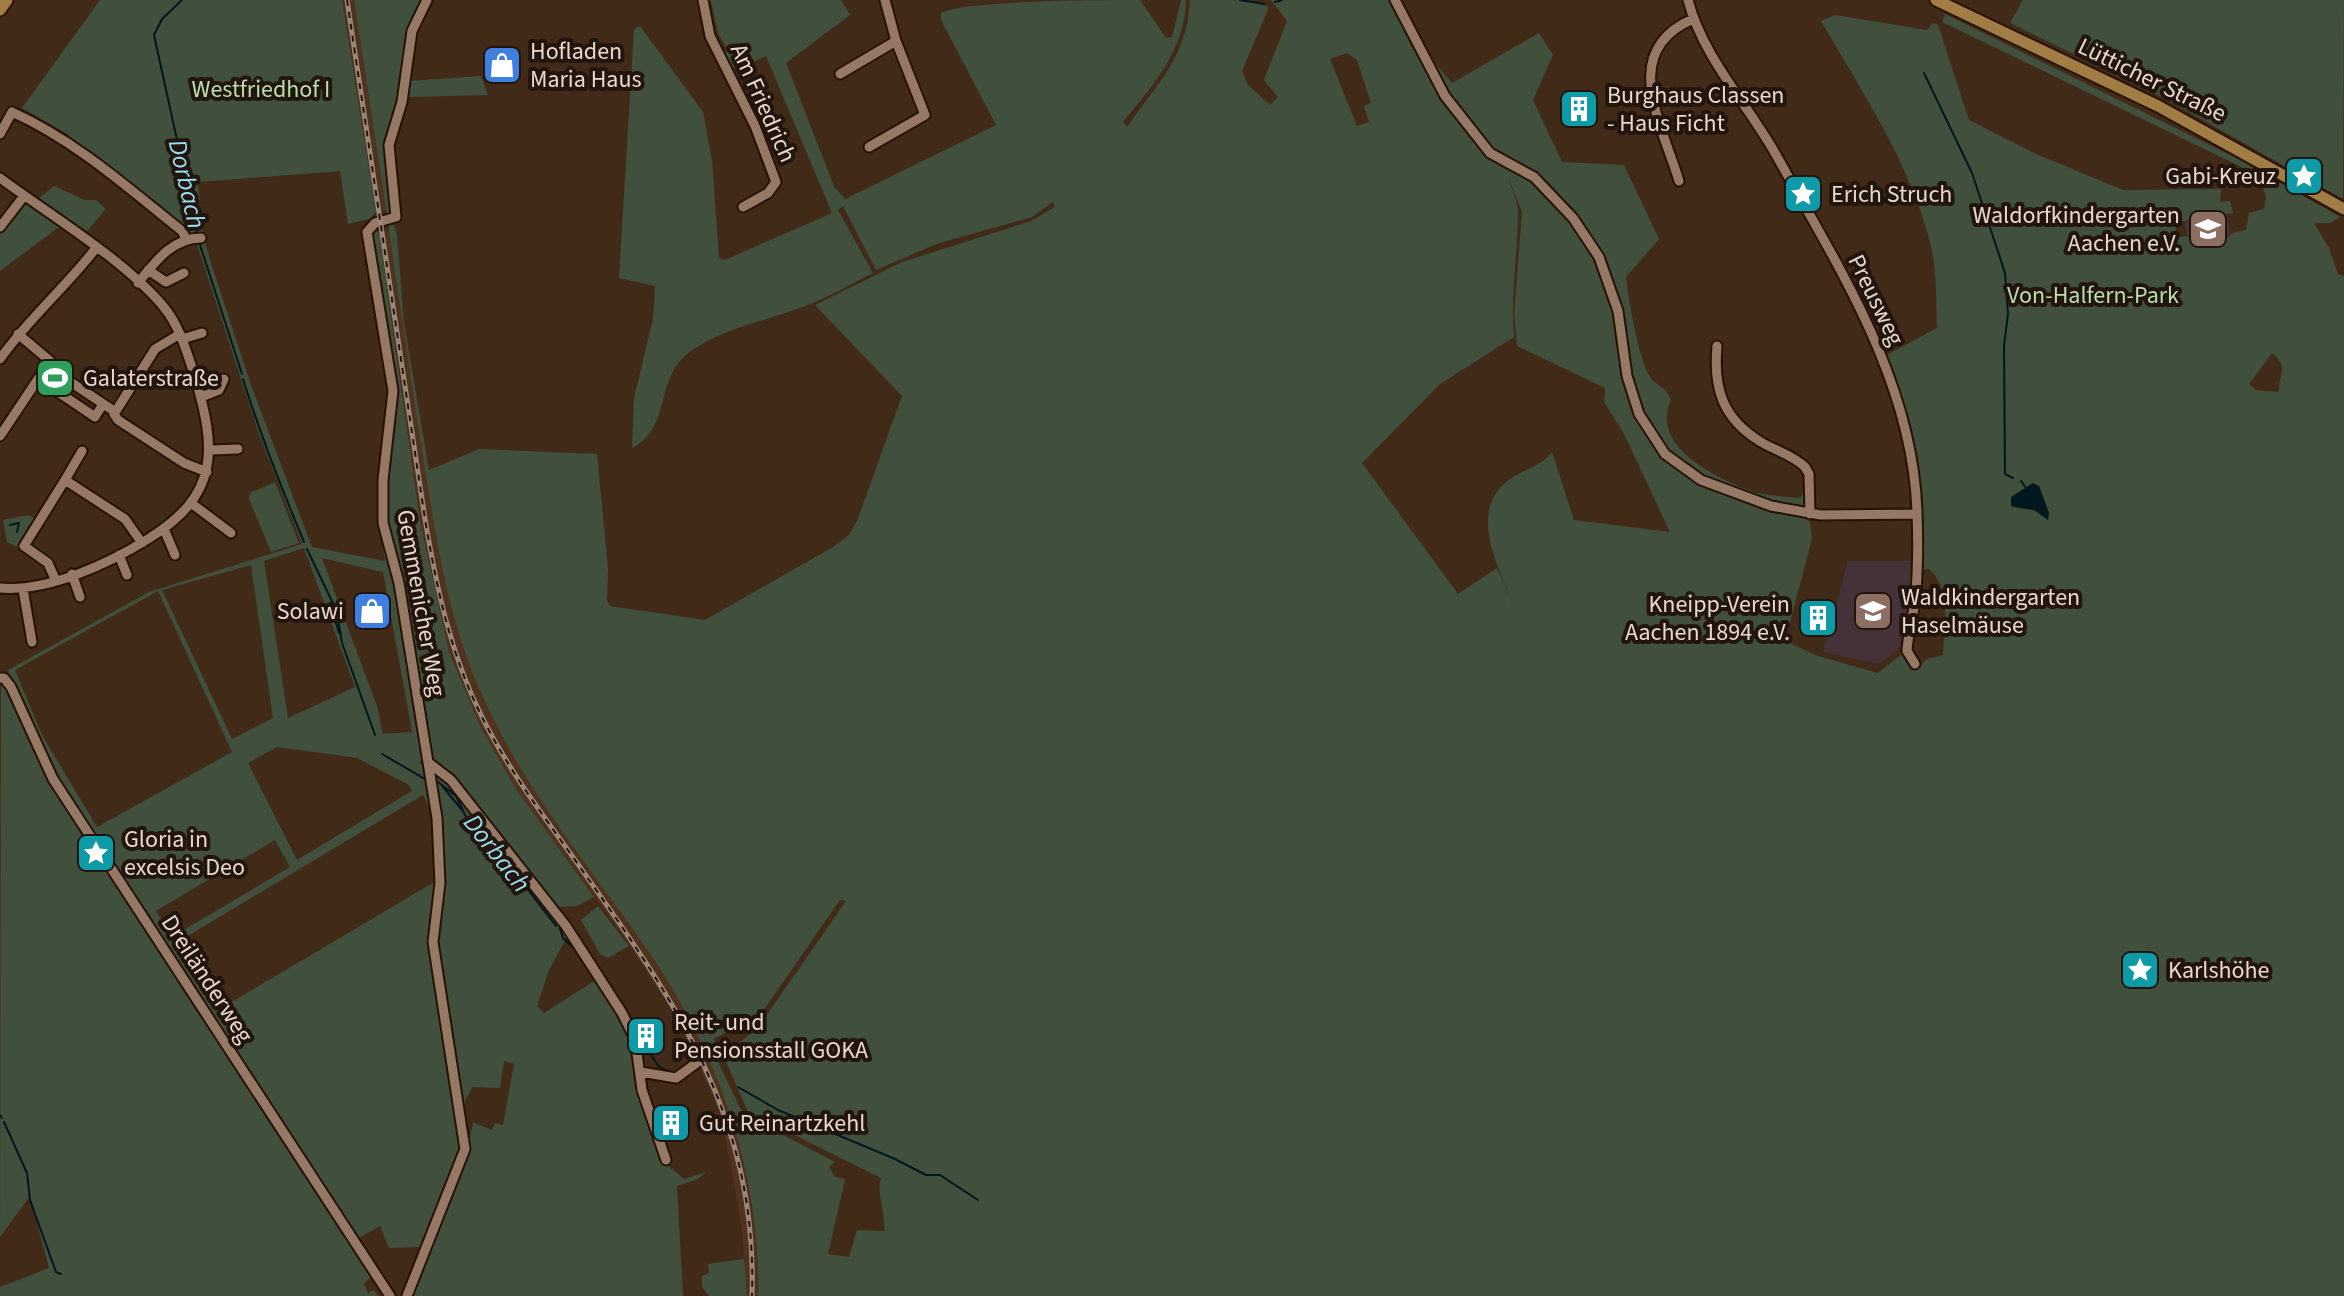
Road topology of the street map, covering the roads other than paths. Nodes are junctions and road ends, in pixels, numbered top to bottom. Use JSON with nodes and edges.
{"nodes":[{"id":1,"x":7,"y":0,"type":"edge"},
{"id":2,"x":427,"y":0,"type":"edge"},
{"id":3,"x":703,"y":0,"type":"edge"},
{"id":4,"x":885,"y":0,"type":"edge"},
{"id":5,"x":1395,"y":0,"type":"edge"},
{"id":6,"x":1688,"y":0,"type":"edge"},
{"id":7,"x":1936,"y":0,"type":"edge"},
{"id":8,"x":0,"y":10,"type":"edge"},
{"id":9,"x":1693,"y":19,"type":"junction"},
{"id":10,"x":896,"y":41,"type":"junction"},
{"id":11,"x":840,"y":74,"type":"dead end"},
{"id":12,"x":0,"y":134,"type":"edge"},
{"id":13,"x":869,"y":147,"type":"dead end"},
{"id":14,"x":0,"y":178,"type":"edge"},
{"id":15,"x":1679,"y":181,"type":"dead end"},
{"id":16,"x":24,"y":196,"type":"junction"},
{"id":17,"x":743,"y":207,"type":"dead end"},
{"id":18,"x":2344,"y":209,"type":"edge"},
{"id":19,"x":0,"y":227,"type":"edge"},
{"id":20,"x":96,"y":248,"type":"junction"},
{"id":21,"x":148,"y":270,"type":"junction"},
{"id":22,"x":184,"y":273,"type":"dead end"},
{"id":23,"x":138,"y":283,"type":"junction"},
{"id":24,"x":202,"y":333,"type":"dead end"},
{"id":25,"x":18,"y":334,"type":"junction"},
{"id":26,"x":181,"y":337,"type":"junction"},
{"id":27,"x":1717,"y":346,"type":"dead end"},
{"id":28,"x":0,"y":359,"type":"edge"},
{"id":29,"x":224,"y":379,"type":"dead end"},
{"id":30,"x":201,"y":397,"type":"junction"},
{"id":31,"x":103,"y":404,"type":"junction"},
{"id":32,"x":114,"y":411,"type":"junction"},
{"id":33,"x":0,"y":436,"type":"edge"},
{"id":34,"x":238,"y":449,"type":"dead end"},
{"id":35,"x":211,"y":450,"type":"junction"},
{"id":36,"x":82,"y":451,"type":"dead end"},
{"id":37,"x":207,"y":472,"type":"junction"},
{"id":38,"x":65,"y":480,"type":"junction"},
{"id":39,"x":191,"y":503,"type":"junction"},
{"id":40,"x":1810,"y":514,"type":"junction"},
{"id":41,"x":1917,"y":514,"type":"junction"},
{"id":42,"x":164,"y":529,"type":"junction"},
{"id":43,"x":231,"y":533,"type":"dead end"},
{"id":44,"x":142,"y":543,"type":"junction"},
{"id":45,"x":119,"y":555,"type":"junction"},
{"id":46,"x":175,"y":555,"type":"dead end"},
{"id":47,"x":72,"y":574,"type":"junction"},
{"id":48,"x":127,"y":575,"type":"dead end"},
{"id":49,"x":55,"y":579,"type":"junction"},
{"id":50,"x":0,"y":588,"type":"edge"},
{"id":51,"x":23,"y":589,"type":"junction"},
{"id":52,"x":80,"y":597,"type":"dead end"},
{"id":53,"x":32,"y":642,"type":"dead end"},
{"id":54,"x":1915,"y":664,"type":"dead end"},
{"id":55,"x":2,"y":678,"type":"edge"},
{"id":56,"x":429,"y":763,"type":"junction"},
{"id":57,"x":698,"y":1062,"type":"tunnel mouth"},
{"id":58,"x":641,"y":1072,"type":"junction"},
{"id":59,"x":666,"y":1160,"type":"dead end"},
{"id":60,"x":390,"y":1296,"type":"edge"},
{"id":61,"x":407,"y":1296,"type":"edge"}],
"edges":[{"from":1,"to":8,"type":"main road"},
{"from":2,"to":56,"type":"street","name":"Gemmenicher Weg"},
{"from":3,"to":17,"type":"street","name":"Am Friedrich"},
{"from":4,"to":10,"type":"street"},
{"from":5,"to":40,"type":"street"},
{"from":6,"to":9,"type":"street","name":"Preusweg"},
{"from":7,"to":18,"type":"main road","name":"Lütticher Straße"},
{"from":9,"to":15,"type":"street"},
{"from":9,"to":41,"type":"street","name":"Preusweg"},
{"from":10,"to":11,"type":"street"},
{"from":10,"to":13,"type":"street"},
{"from":12,"to":21,"type":"street"},
{"from":14,"to":16,"type":"street"},
{"from":16,"to":19,"type":"street"},
{"from":16,"to":20,"type":"street"},
{"from":20,"to":23,"type":"street"},
{"from":20,"to":25,"type":"street"},
{"from":21,"to":22,"type":"street"},
{"from":21,"to":23,"type":"street"},
{"from":23,"to":26,"type":"street"},
{"from":24,"to":26,"type":"street"},
{"from":25,"to":28,"type":"street"},
{"from":25,"to":33,"type":"street"},
{"from":26,"to":30,"type":"street"},
{"from":26,"to":32,"type":"street"},
{"from":27,"to":40,"type":"street"},
{"from":29,"to":30,"type":"street"},
{"from":30,"to":35,"type":"street"},
{"from":31,"to":31,"type":"street"},
{"from":31,"to":32,"type":"street"},
{"from":32,"to":37,"type":"street"},
{"from":34,"to":35,"type":"street"},
{"from":35,"to":37,"type":"street"},
{"from":36,"to":38,"type":"street"},
{"from":37,"to":39,"type":"street"},
{"from":38,"to":44,"type":"street"},
{"from":38,"to":49,"type":"street"},
{"from":39,"to":42,"type":"street"},
{"from":39,"to":43,"type":"street"},
{"from":40,"to":41,"type":"street"},
{"from":41,"to":54,"type":"street","name":"Preusweg"},
{"from":42,"to":44,"type":"street"},
{"from":42,"to":46,"type":"street"},
{"from":44,"to":45,"type":"street"},
{"from":45,"to":47,"type":"street"},
{"from":45,"to":48,"type":"street"},
{"from":47,"to":49,"type":"street"},
{"from":47,"to":52,"type":"street"},
{"from":49,"to":51,"type":"street"},
{"from":50,"to":51,"type":"street"},
{"from":51,"to":53,"type":"street"},
{"from":55,"to":60,"type":"street","name":"Dreiländerweg"},
{"from":56,"to":58,"type":"street"},
{"from":56,"to":61,"type":"street","name":"Gemmenicher Weg"},
{"from":57,"to":58,"type":"street"},
{"from":58,"to":59,"type":"street"}]}
